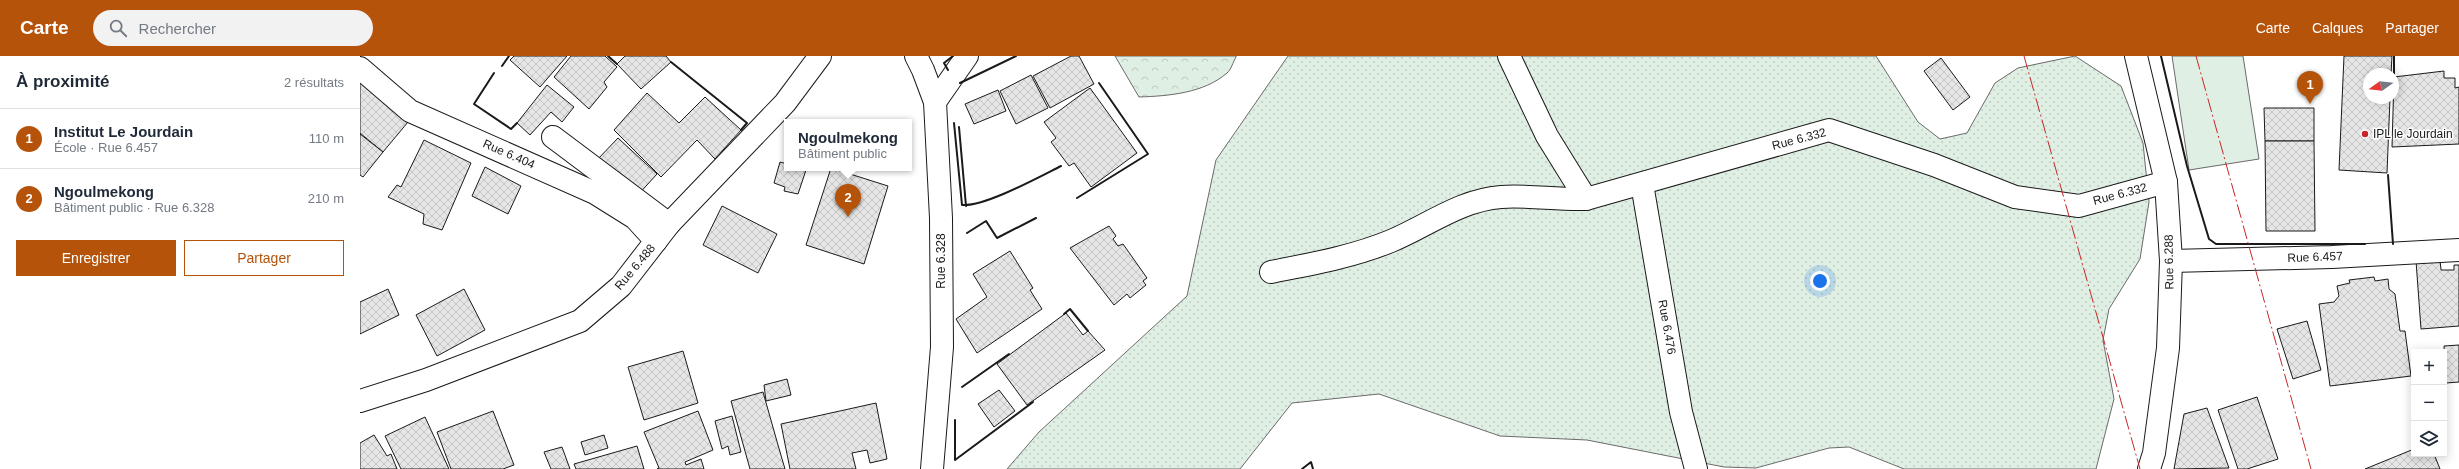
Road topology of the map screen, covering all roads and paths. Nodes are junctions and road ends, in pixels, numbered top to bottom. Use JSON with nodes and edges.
{"nodes":[{"id":1,"x":820,"y":56,"type":"edge"},
{"id":2,"x":916,"y":56,"type":"edge"},
{"id":3,"x":967,"y":56,"type":"edge"},
{"id":4,"x":1509,"y":56,"type":"edge"},
{"id":5,"x":2136,"y":56,"type":"edge"},
{"id":6,"x":360,"y":68,"type":"edge"},
{"id":7,"x":935,"y":102,"type":"junction"},
{"id":8,"x":553,"y":137,"type":"dead end"},
{"id":9,"x":2166,"y":182,"type":"junction"},
{"id":10,"x":1642,"y":184,"type":"junction"},
{"id":11,"x":1586,"y":198,"type":"junction"},
{"id":12,"x":669,"y":224,"type":"junction"},
{"id":13,"x":656,"y":241,"type":"junction"},
{"id":14,"x":2459,"y":250,"type":"edge"},
{"id":15,"x":2171,"y":260,"type":"junction"},
{"id":16,"x":1271,"y":272,"type":"dead end"},
{"id":17,"x":363,"y":400,"type":"edge"},
{"id":18,"x":932,"y":469,"type":"edge"},
{"id":19,"x":1696,"y":469,"type":"edge"},
{"id":20,"x":2149,"y":469,"type":"edge"}],
"edges":[{"from":1,"to":12,"type":"street","name":"Rue 6.488"},
{"from":2,"to":7,"type":"street","name":"Rue 6.328"},
{"from":3,"to":7,"type":"street"},
{"from":4,"to":11,"type":"street"},
{"from":5,"to":9,"type":"street","name":"Rue 6.288"},
{"from":6,"to":13,"type":"street","name":"Rue 6.404"},
{"from":7,"to":18,"type":"street","name":"Rue 6.328"},
{"from":8,"to":12,"type":"street"},
{"from":9,"to":10,"type":"street","name":"Rue 6.332"},
{"from":9,"to":15,"type":"street","name":"Rue 6.288"},
{"from":10,"to":11,"type":"street","name":"Rue 6.332"},
{"from":10,"to":19,"type":"street","name":"Rue 6.476"},
{"from":11,"to":16,"type":"street","name":"Rue 6.332"},
{"from":12,"to":13,"type":"street","name":"Rue 6.488"},
{"from":13,"to":17,"type":"street","name":"Rue 6.488"},
{"from":14,"to":15,"type":"street","name":"Rue 6.457"},
{"from":15,"to":20,"type":"street","name":"Rue 6.288"}]}
